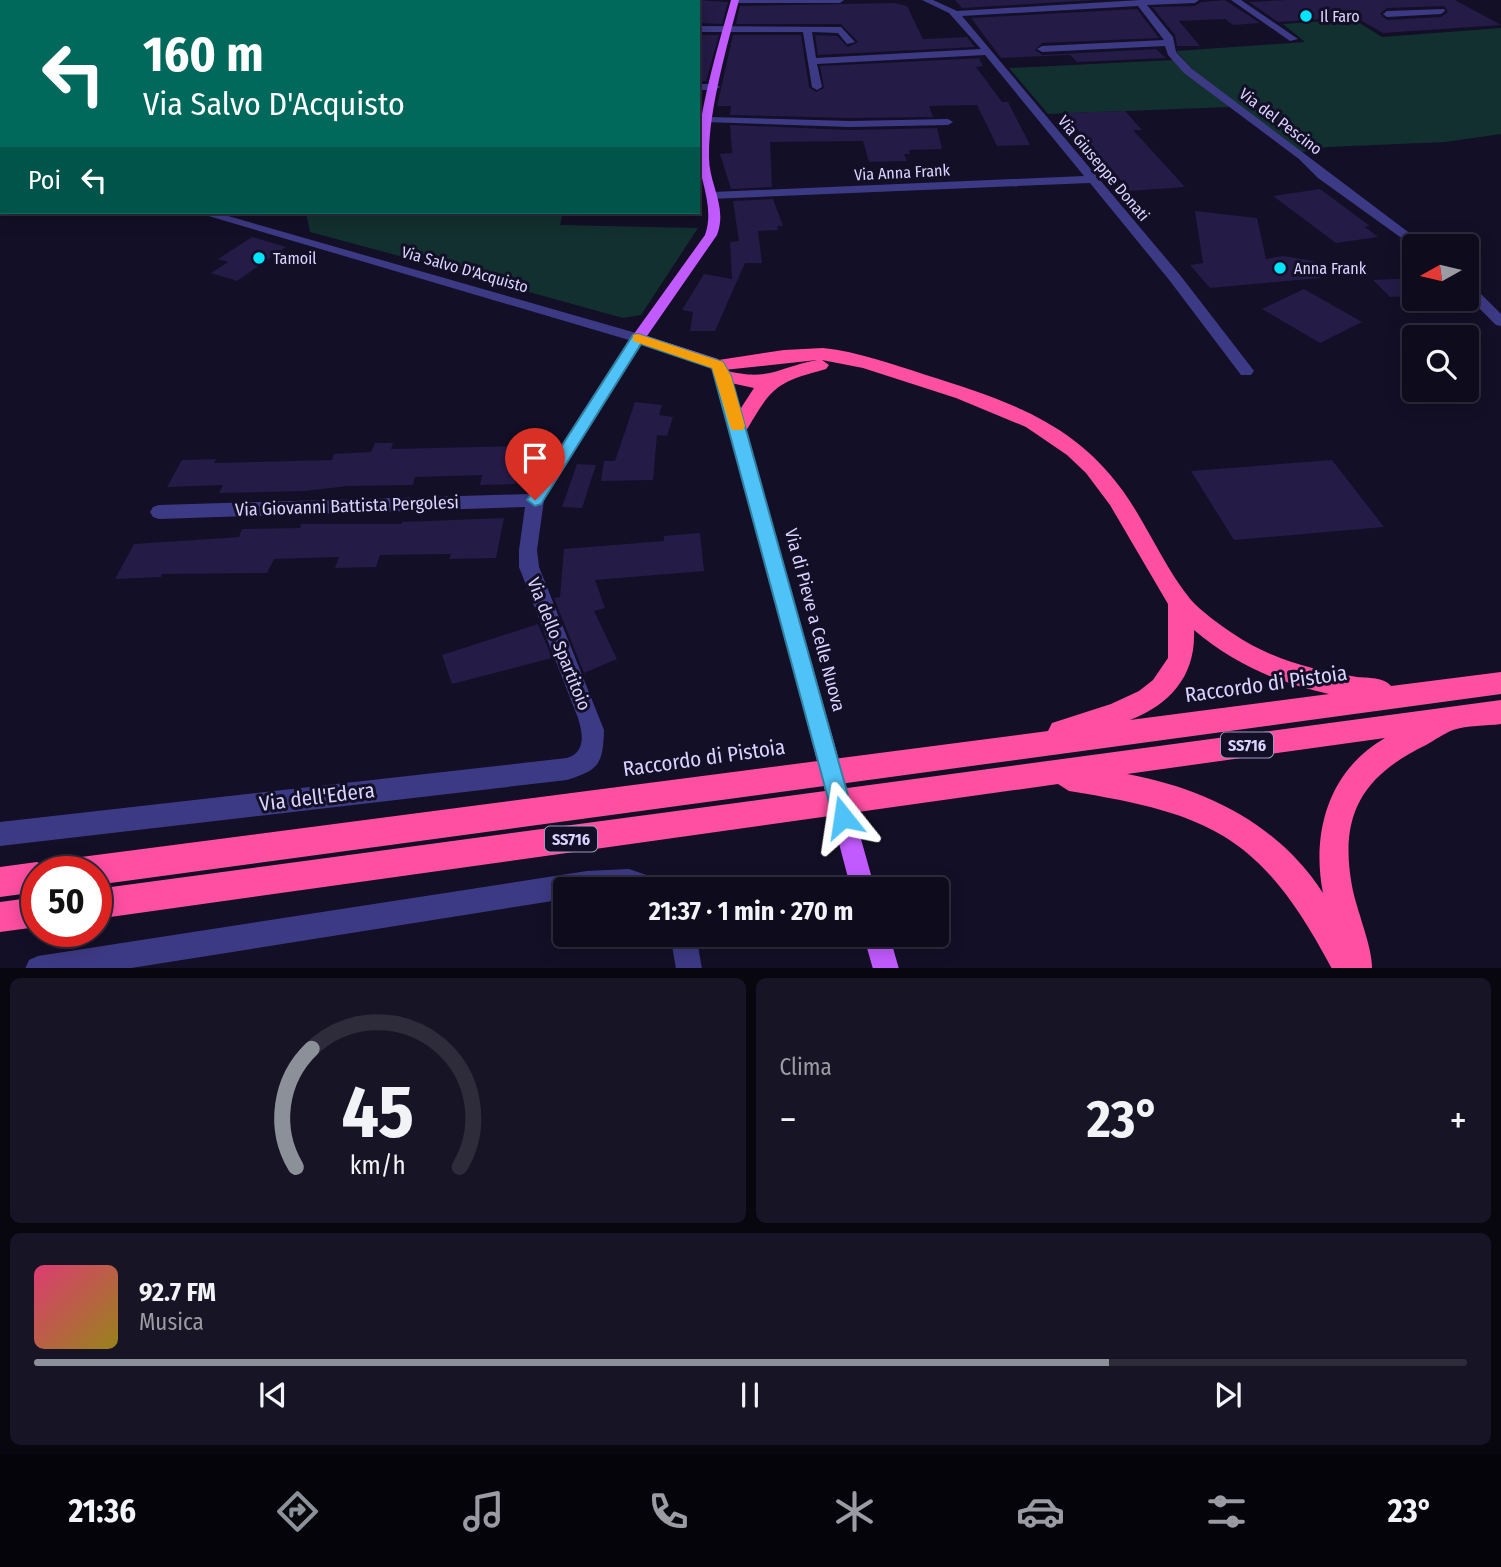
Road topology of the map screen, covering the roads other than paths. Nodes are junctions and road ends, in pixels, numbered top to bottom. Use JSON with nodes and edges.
{"nodes":[{"id":1,"x":735,"y":0,"type":"edge"},
{"id":2,"x":839,"y":0,"type":"edge"},
{"id":3,"x":926,"y":0,"type":"edge"},
{"id":4,"x":1032,"y":0,"type":"edge"},
{"id":5,"x":1195,"y":0,"type":"edge"},
{"id":6,"x":1234,"y":0,"type":"edge"},
{"id":7,"x":1390,"y":0,"type":"edge"},
{"id":8,"x":1140,"y":3,"type":"junction"},
{"id":9,"x":1041,"y":9,"type":"junction"},
{"id":10,"x":1441,"y":11,"type":"dead end"},
{"id":11,"x":1414,"y":13,"type":"junction"},
{"id":12,"x":956,"y":14,"type":"junction"},
{"id":13,"x":1387,"y":14,"type":"dead end"},
{"id":14,"x":700,"y":29,"type":"edge"},
{"id":15,"x":727,"y":29,"type":"junction"},
{"id":16,"x":807,"y":29,"type":"junction"},
{"id":17,"x":1293,"y":39,"type":"dead end"},
{"id":18,"x":850,"y":42,"type":"dead end"},
{"id":19,"x":1169,"y":43,"type":"junction"},
{"id":20,"x":1042,"y":49,"type":"dead end"},
{"id":21,"x":987,"y":52,"type":"junction"},
{"id":22,"x":812,"y":61,"type":"junction"},
{"id":23,"x":700,"y":87,"type":"edge"},
{"id":24,"x":715,"y":87,"type":"junction"},
{"id":25,"x":817,"y":87,"type":"dead end"},
{"id":26,"x":709,"y":120,"type":"junction"},
{"id":27,"x":948,"y":122,"type":"dead end"},
{"id":28,"x":702,"y":135,"type":"edge"},
{"id":29,"x":701,"y":161,"type":"edge"},
{"id":30,"x":1092,"y":179,"type":"junction"},
{"id":31,"x":713,"y":196,"type":"junction"},
{"id":32,"x":208,"y":214,"type":"edge"},
{"id":33,"x":1404,"y":234,"type":"edge"},
{"id":34,"x":1479,"y":300,"type":"edge"},
{"id":35,"x":1501,"y":322,"type":"edge"},
{"id":36,"x":638,"y":338,"type":"junction"},
{"id":37,"x":861,"y":362,"type":"junction"},
{"id":38,"x":721,"y":370,"type":"junction"},
{"id":39,"x":1246,"y":371,"type":"dead end"},
{"id":40,"x":770,"y":382,"type":"junction"},
{"id":41,"x":738,"y":428,"type":"junction"},
{"id":42,"x":535,"y":500,"type":"junction"},
{"id":43,"x":159,"y":512,"type":"dead end"},
{"id":44,"x":1180,"y":604,"type":"junction"},
{"id":45,"x":1501,"y":683,"type":"edge"},
{"id":46,"x":1411,"y":694,"type":"junction"},
{"id":47,"x":1501,"y":712,"type":"edge"},
{"id":48,"x":589,"y":718,"type":"joint"},
{"id":49,"x":1449,"y":720,"type":"junction"},
{"id":50,"x":1021,"y":746,"type":"junction"},
{"id":51,"x":1046,"y":775,"type":"junction"},
{"id":52,"x":0,"y":834,"type":"edge"},
{"id":53,"x":112,"y":868,"type":"edge"},
{"id":54,"x":860,"y":877,"type":"edge"},
{"id":55,"x":21,"y":879,"type":"edge"},
{"id":56,"x":0,"y":882,"type":"edge"},
{"id":57,"x":553,"y":888,"type":"edge"},
{"id":58,"x":112,"y":902,"type":"edge"},
{"id":59,"x":21,"y":914,"type":"edge"},
{"id":60,"x":0,"y":917,"type":"edge"},
{"id":61,"x":685,"y":947,"type":"edge"},
{"id":62,"x":880,"y":947,"type":"edge"},
{"id":63,"x":38,"y":968,"type":"edge"},
{"id":64,"x":689,"y":968,"type":"edge"},
{"id":65,"x":886,"y":968,"type":"edge"},
{"id":66,"x":1350,"y":968,"type":"edge"},
{"id":67,"x":1358,"y":968,"type":"edge"}],
"edges":[{"from":1,"to":2,"type":"street"},
{"from":1,"to":15,"type":"main road","name":"Via dello Spartitoio"},
{"from":3,"to":12,"type":"street","name":"Via Giuseppe Donati"},
{"from":4,"to":9,"type":"street"},
{"from":5,"to":8,"type":"street"},
{"from":6,"to":17,"type":"street"},
{"from":7,"to":11,"type":"street"},
{"from":8,"to":9,"type":"street"},
{"from":8,"to":19,"type":"street","name":"Via del Pescino"},
{"from":9,"to":12,"type":"street"},
{"from":10,"to":11,"type":"street"},
{"from":11,"to":13,"type":"street"},
{"from":12,"to":21,"type":"street","name":"Via Giuseppe Donati"},
{"from":14,"to":15,"type":"street"},
{"from":15,"to":16,"type":"street"},
{"from":15,"to":24,"type":"main road","name":"Via dello Spartitoio"},
{"from":16,"to":18,"type":"street"},
{"from":16,"to":22,"type":"street"},
{"from":19,"to":20,"type":"street"},
{"from":19,"to":33,"type":"street","name":"Via del Pescino"},
{"from":21,"to":22,"type":"street"},
{"from":21,"to":30,"type":"street","name":"Via Giuseppe Donati"},
{"from":22,"to":25,"type":"street"},
{"from":23,"to":24,"type":"street"},
{"from":24,"to":26,"type":"main road","name":"Via dello Spartitoio"},
{"from":26,"to":27,"type":"street"},
{"from":26,"to":28,"type":"main road","name":"Via dello Spartitoio"},
{"from":28,"to":29,"type":"main road","name":"Via dello Spartitoio"},
{"from":29,"to":31,"type":"main road","name":"Via dello Spartitoio"},
{"from":30,"to":31,"type":"street","name":"Via Anna Frank"},
{"from":30,"to":39,"type":"street","name":"Via Giuseppe Donati"},
{"from":31,"to":36,"type":"main road","name":"Via dello Spartitoio"},
{"from":32,"to":36,"type":"street","name":"Via Salvo D'Acquisto"},
{"from":34,"to":35,"type":"street"},
{"from":36,"to":38,"type":"main road","name":"Via Salvo D'Acquisto"},
{"from":36,"to":42,"type":"street","name":"Via dello Spartitoio"},
{"from":37,"to":38,"type":"highway"},
{"from":37,"to":40,"type":"highway"},
{"from":37,"to":44,"type":"highway"},
{"from":38,"to":40,"type":"highway"},
{"from":38,"to":41,"type":"main road","name":"Via di Pieve a Celle Nuova"},
{"from":40,"to":41,"type":"highway"},
{"from":41,"to":54,"type":"main road","name":"Via di Pieve a Celle Nuova"},
{"from":42,"to":43,"type":"street","name":"Via Giovanni Battista Pergolesi"},
{"from":42,"to":48,"type":"street","name":"Via dello Spartitoio"},
{"from":44,"to":46,"type":"highway"},
{"from":44,"to":50,"type":"highway"},
{"from":45,"to":46,"type":"highway","name":"Raccordo di Pistoia","number":"SS716"},
{"from":46,"to":50,"type":"highway","name":"Raccordo di Pistoia","number":"SS716"},
{"from":47,"to":49,"type":"highway","number":"SS716"},
{"from":48,"to":52,"type":"street","name":"Via dell'Edera"},
{"from":49,"to":51,"type":"highway","number":"SS716"},
{"from":49,"to":67,"type":"highway"},
{"from":50,"to":53,"type":"highway","name":"Raccordo di Pistoia","number":"SS716"},
{"from":51,"to":58,"type":"highway","number":"SS716"},
{"from":51,"to":66,"type":"highway"},
{"from":55,"to":56,"type":"highway"},
{"from":57,"to":63,"type":"street"},
{"from":59,"to":60,"type":"highway"},
{"from":61,"to":64,"type":"street"},
{"from":62,"to":65,"type":"main road"}]}
